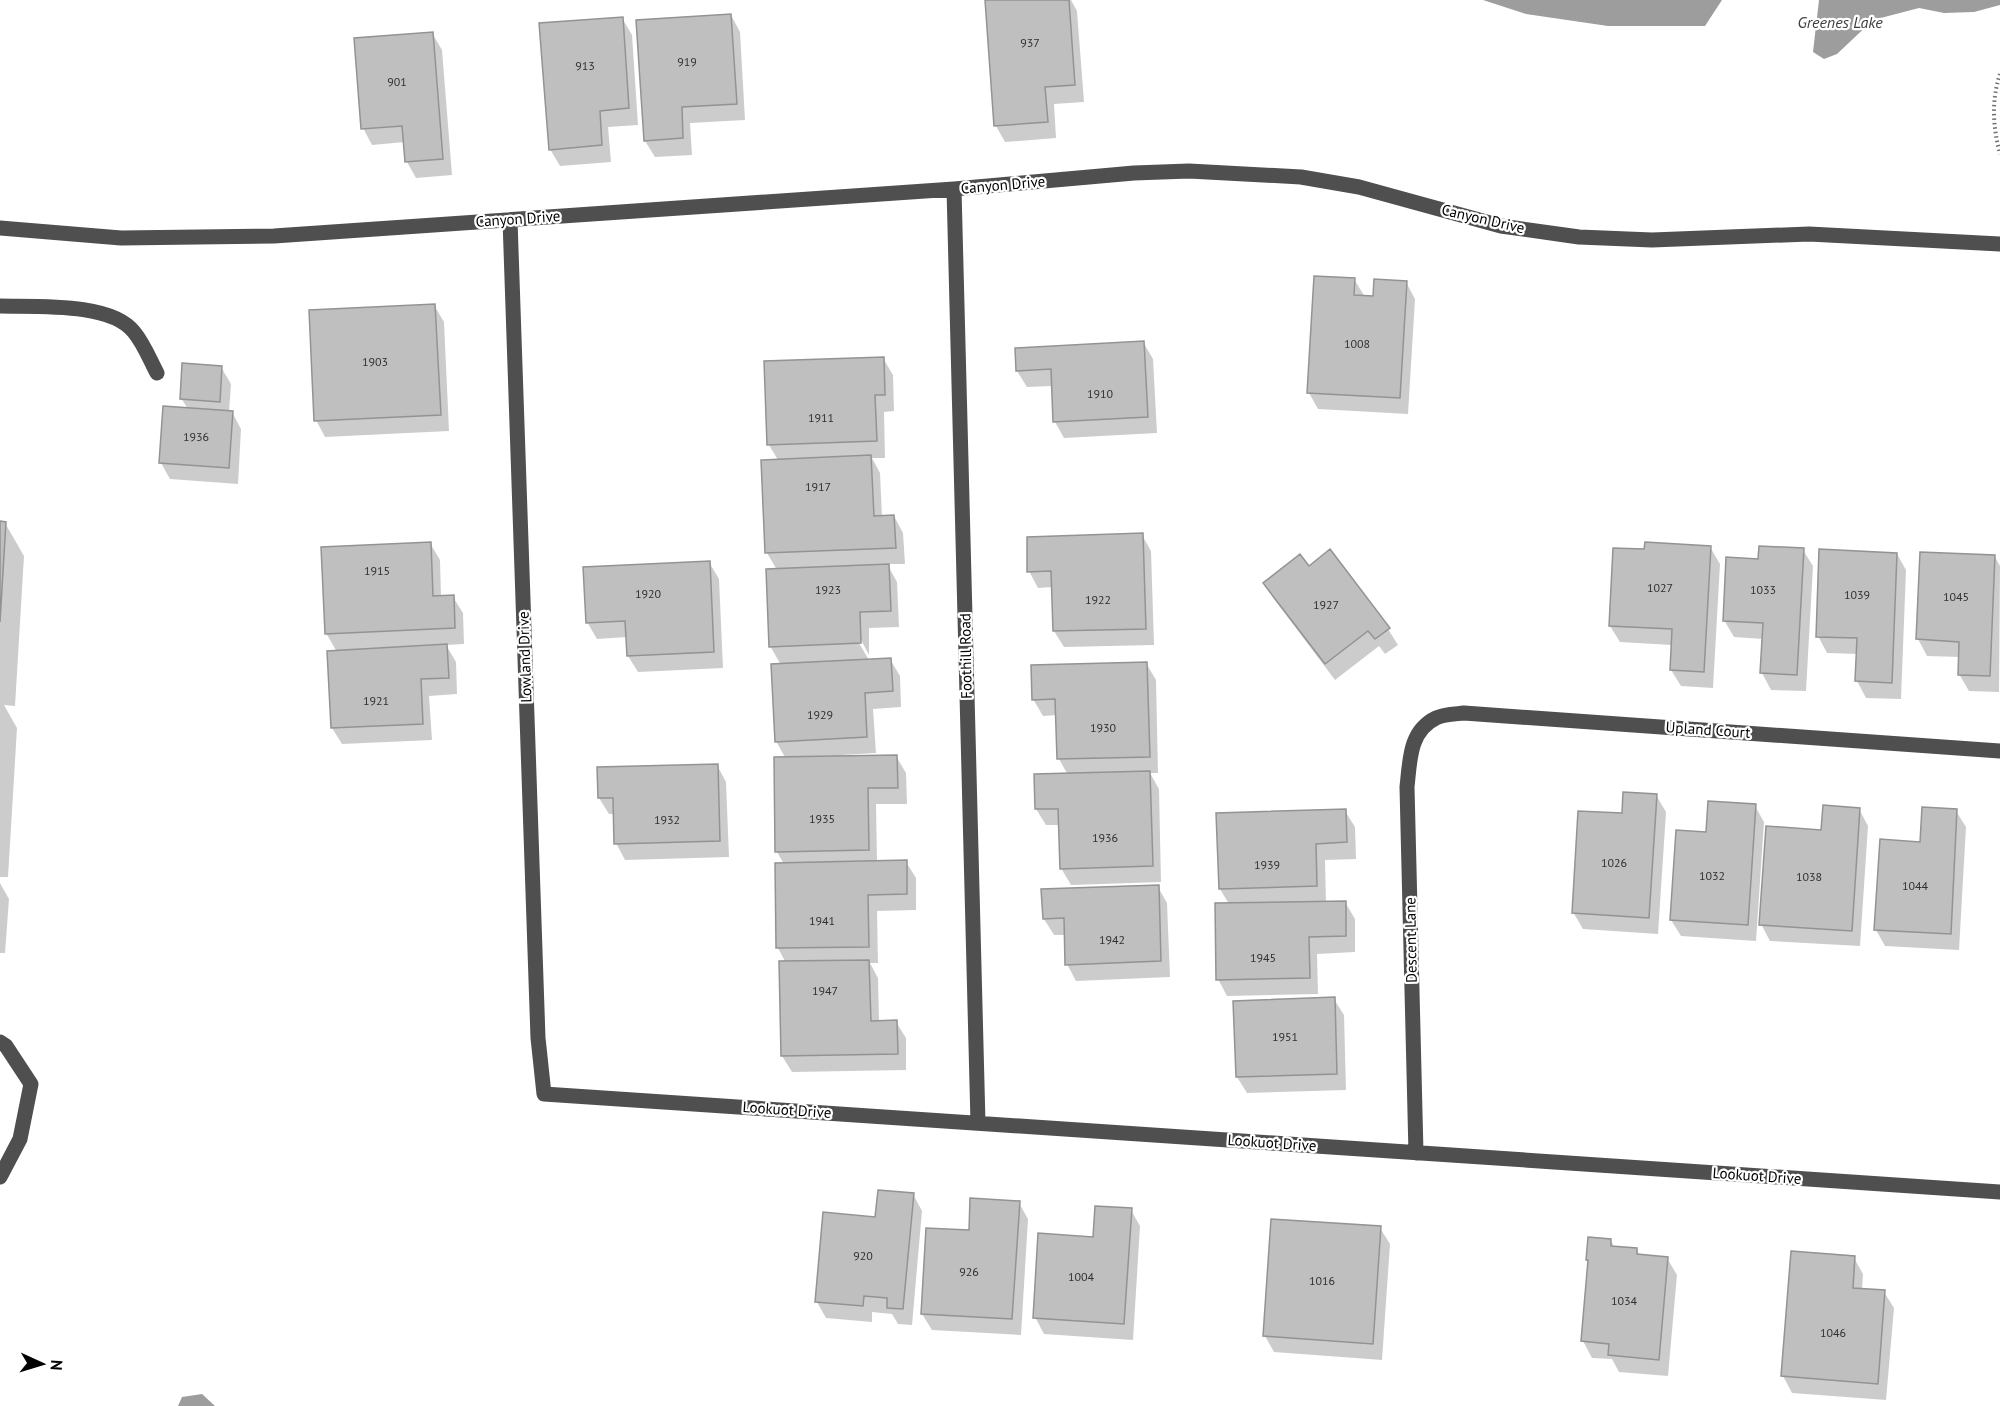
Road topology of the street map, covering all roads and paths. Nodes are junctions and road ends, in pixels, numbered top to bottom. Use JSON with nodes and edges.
{"nodes":[{"id":1,"x":2000,"y":74,"type":"edge"},
{"id":2,"x":2000,"y":154,"type":"edge"},
{"id":3,"x":954,"y":189,"type":"junction"},
{"id":4,"x":510,"y":220,"type":"junction"},
{"id":5,"x":0,"y":228,"type":"edge"},
{"id":6,"x":2000,"y":244,"type":"edge"},
{"id":7,"x":0,"y":306,"type":"edge"},
{"id":8,"x":157,"y":373,"type":"dead end"},
{"id":9,"x":1420,"y":730,"type":"joint"},
{"id":10,"x":2000,"y":751,"type":"edge"},
{"id":11,"x":0,"y":1042,"type":"edge"},
{"id":12,"x":544,"y":1094,"type":"joint"},
{"id":13,"x":978,"y":1123,"type":"junction"},
{"id":14,"x":1416,"y":1153,"type":"junction"},
{"id":15,"x":0,"y":1176,"type":"edge"},
{"id":16,"x":2000,"y":1192,"type":"edge"}],
"edges":[{"from":1,"to":2,"type":"path"},
{"from":3,"to":4,"type":"street","name":"Canyon Drive"},
{"from":3,"to":6,"type":"street","name":"Canyon Drive"},
{"from":3,"to":13,"type":"street","name":"Foothill Road"},
{"from":4,"to":5,"type":"street","name":"Canyon Drive"},
{"from":4,"to":12,"type":"street","name":"Lowland Drive"},
{"from":7,"to":8,"type":"street"},
{"from":9,"to":10,"type":"street","name":"Upland Court"},
{"from":9,"to":14,"type":"street","name":"Descent Lane"},
{"from":11,"to":15,"type":"street"},
{"from":12,"to":13,"type":"street","name":"Lookuot Drive"},
{"from":13,"to":14,"type":"street","name":"Lookuot Drive"},
{"from":14,"to":16,"type":"street","name":"Lookuot Drive"}]}
